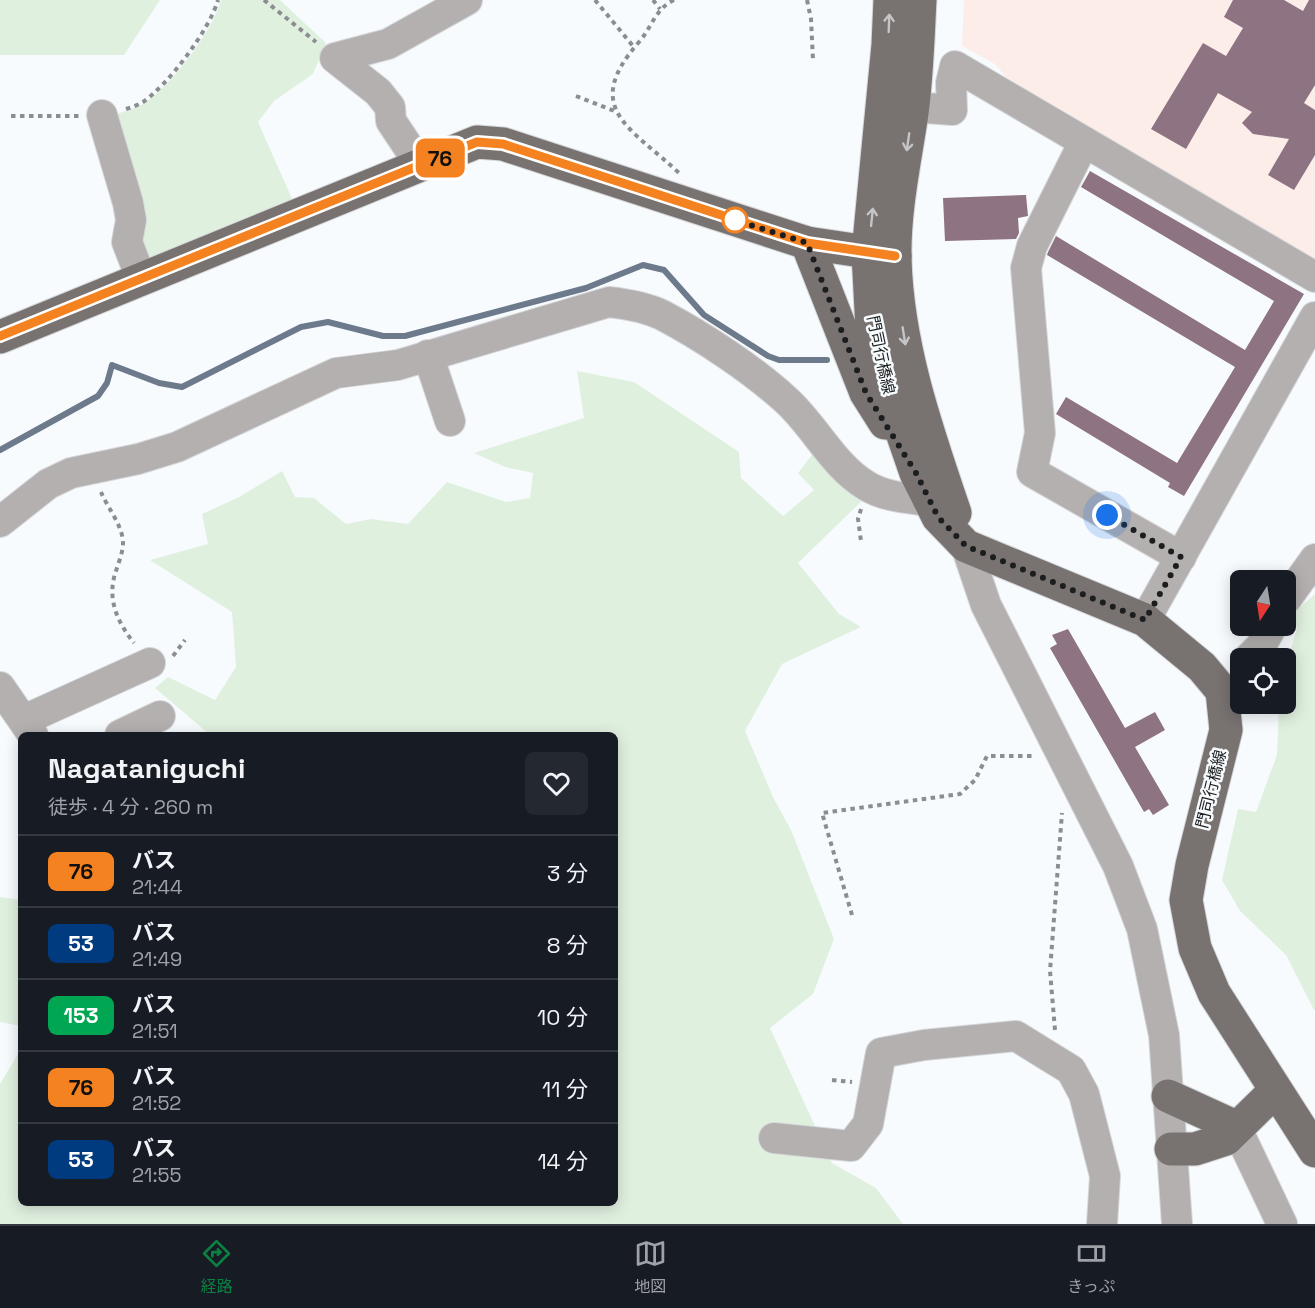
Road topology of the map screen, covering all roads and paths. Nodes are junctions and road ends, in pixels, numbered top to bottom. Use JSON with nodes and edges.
{"nodes":[{"id":1,"x":218,"y":0,"type":"edge"},
{"id":2,"x":264,"y":0,"type":"edge"},
{"id":3,"x":467,"y":0,"type":"edge"},
{"id":4,"x":595,"y":0,"type":"edge"},
{"id":5,"x":653,"y":0,"type":"edge"},
{"id":6,"x":674,"y":0,"type":"edge"},
{"id":7,"x":807,"y":0,"type":"edge"},
{"id":8,"x":890,"y":0,"type":"edge"},
{"id":9,"x":920,"y":0,"type":"edge"},
{"id":10,"x":660,"y":9,"type":"junction"},
{"id":11,"x":633,"y":46,"type":"junction"},
{"id":12,"x":335,"y":58,"type":"junction"},
{"id":13,"x":813,"y":60,"type":"dead end"},
{"id":14,"x":576,"y":96,"type":"dead end"},
{"id":15,"x":913,"y":107,"type":"junction"},
{"id":16,"x":618,"y":113,"type":"junction"},
{"id":17,"x":102,"y":115,"type":"junction"},
{"id":18,"x":11,"y":116,"type":"dead end"},
{"id":19,"x":1084,"y":141,"type":"junction"},
{"id":20,"x":421,"y":166,"type":"junction"},
{"id":21,"x":682,"y":183,"type":"dead end"},
{"id":22,"x":807,"y":243,"type":"junction"},
{"id":23,"x":881,"y":255,"type":"junction"},
{"id":24,"x":141,"y":278,"type":"junction"},
{"id":25,"x":1315,"y":278,"type":"edge"},
{"id":26,"x":1315,"y":317,"type":"edge"},
{"id":27,"x":0,"y":336,"type":"edge"},
{"id":28,"x":428,"y":356,"type":"junction"},
{"id":29,"x":450,"y":421,"type":"dead end"},
{"id":30,"x":92,"y":468,"type":"junction"},
{"id":31,"x":922,"y":487,"type":"junction"},
{"id":32,"x":0,"y":522,"type":"edge"},
{"id":33,"x":966,"y":546,"type":"junction"},
{"id":34,"x":1181,"y":557,"type":"junction"},
{"id":35,"x":1315,"y":559,"type":"edge"},
{"id":36,"x":1315,"y":577,"type":"edge"},
{"id":37,"x":1296,"y":585,"type":"edge"},
{"id":38,"x":1296,"y":591,"type":"edge"},
{"id":39,"x":1145,"y":620,"type":"junction"},
{"id":40,"x":185,"y":640,"type":"dead end"},
{"id":41,"x":150,"y":663,"type":"junction"},
{"id":42,"x":1230,"y":680,"type":"edge"},
{"id":43,"x":0,"y":687,"type":"edge"},
{"id":44,"x":1230,"y":690,"type":"edge"},
{"id":45,"x":160,"y":716,"type":"dead end"},
{"id":46,"x":28,"y":727,"type":"edge"},
{"id":47,"x":126,"y":732,"type":"edge"},
{"id":48,"x":1036,"y":756,"type":"dead end"},
{"id":49,"x":1063,"y":809,"type":"dead end"},
{"id":50,"x":852,"y":915,"type":"dead end"},
{"id":51,"x":1055,"y":1033,"type":"dead end"},
{"id":52,"x":1275,"y":1091,"type":"junction"},
{"id":53,"x":1168,"y":1096,"type":"junction"},
{"id":54,"x":1236,"y":1127,"type":"junction"},
{"id":55,"x":774,"y":1138,"type":"dead end"},
{"id":56,"x":1171,"y":1149,"type":"junction"},
{"id":57,"x":1315,"y":1151,"type":"edge"},
{"id":58,"x":1102,"y":1224,"type":"edge"},
{"id":59,"x":1177,"y":1224,"type":"edge"},
{"id":60,"x":1282,"y":1224,"type":"edge"}],
"edges":[{"from":1,"to":17,"type":"path"},
{"from":2,"to":12,"type":"path"},
{"from":3,"to":12,"type":"street"},
{"from":4,"to":11,"type":"path"},
{"from":5,"to":10,"type":"path"},
{"from":6,"to":10,"type":"path"},
{"from":7,"to":13,"type":"path"},
{"from":23,"to":8,"type":"main road","name":"門司行橋線","one_way":true},
{"from":9,"to":15,"type":"main road","name":"門司行橋線"},
{"from":10,"to":11,"type":"path"},
{"from":11,"to":16,"type":"path"},
{"from":12,"to":20,"type":"street"},
{"from":14,"to":16,"type":"path"},
{"from":15,"to":19,"type":"street"},
{"from":15,"to":23,"type":"main road","name":"門司行橋線","one_way":true},
{"from":16,"to":21,"type":"path"},
{"from":17,"to":18,"type":"path"},
{"from":17,"to":24,"type":"street"},
{"from":19,"to":25,"type":"street"},
{"from":19,"to":34,"type":"street"},
{"from":20,"to":22,"type":"main road"},
{"from":20,"to":24,"type":"main road"},
{"from":22,"to":23,"type":"main road"},
{"from":22,"to":31,"type":"main road"},
{"from":23,"to":31,"type":"main road","name":"門司行橋線"},
{"from":23,"to":33,"type":"main road","name":"門司行橋線","one_way":true},
{"from":24,"to":27,"type":"main road"},
{"from":26,"to":34,"type":"street"},
{"from":28,"to":29,"type":"street"},
{"from":28,"to":30,"type":"street"},
{"from":28,"to":31,"type":"street"},
{"from":30,"to":32,"type":"street"},
{"from":30,"to":41,"type":"path"},
{"from":31,"to":33,"type":"main road","name":"門司行橋線"},
{"from":33,"to":39,"type":"main road","name":"門司行橋線"},
{"from":33,"to":53,"type":"street"},
{"from":34,"to":39,"type":"street"},
{"from":35,"to":37,"type":"street"},
{"from":36,"to":38,"type":"street"},
{"from":39,"to":42,"type":"main road","name":"門司行橋線"},
{"from":40,"to":41,"type":"path"},
{"from":41,"to":46,"type":"street"},
{"from":43,"to":46,"type":"street"},
{"from":44,"to":52,"type":"main road","name":"門司行橋線"},
{"from":45,"to":47,"type":"street"},
{"from":48,"to":50,"type":"path"},
{"from":49,"to":51,"type":"path"},
{"from":52,"to":54,"type":"main road"},
{"from":52,"to":57,"type":"main road","name":"門司行橋線"},
{"from":53,"to":54,"type":"main road"},
{"from":53,"to":56,"type":"street"},
{"from":54,"to":56,"type":"main road"},
{"from":54,"to":60,"type":"street"},
{"from":55,"to":58,"type":"street"},
{"from":56,"to":59,"type":"street"}]}
